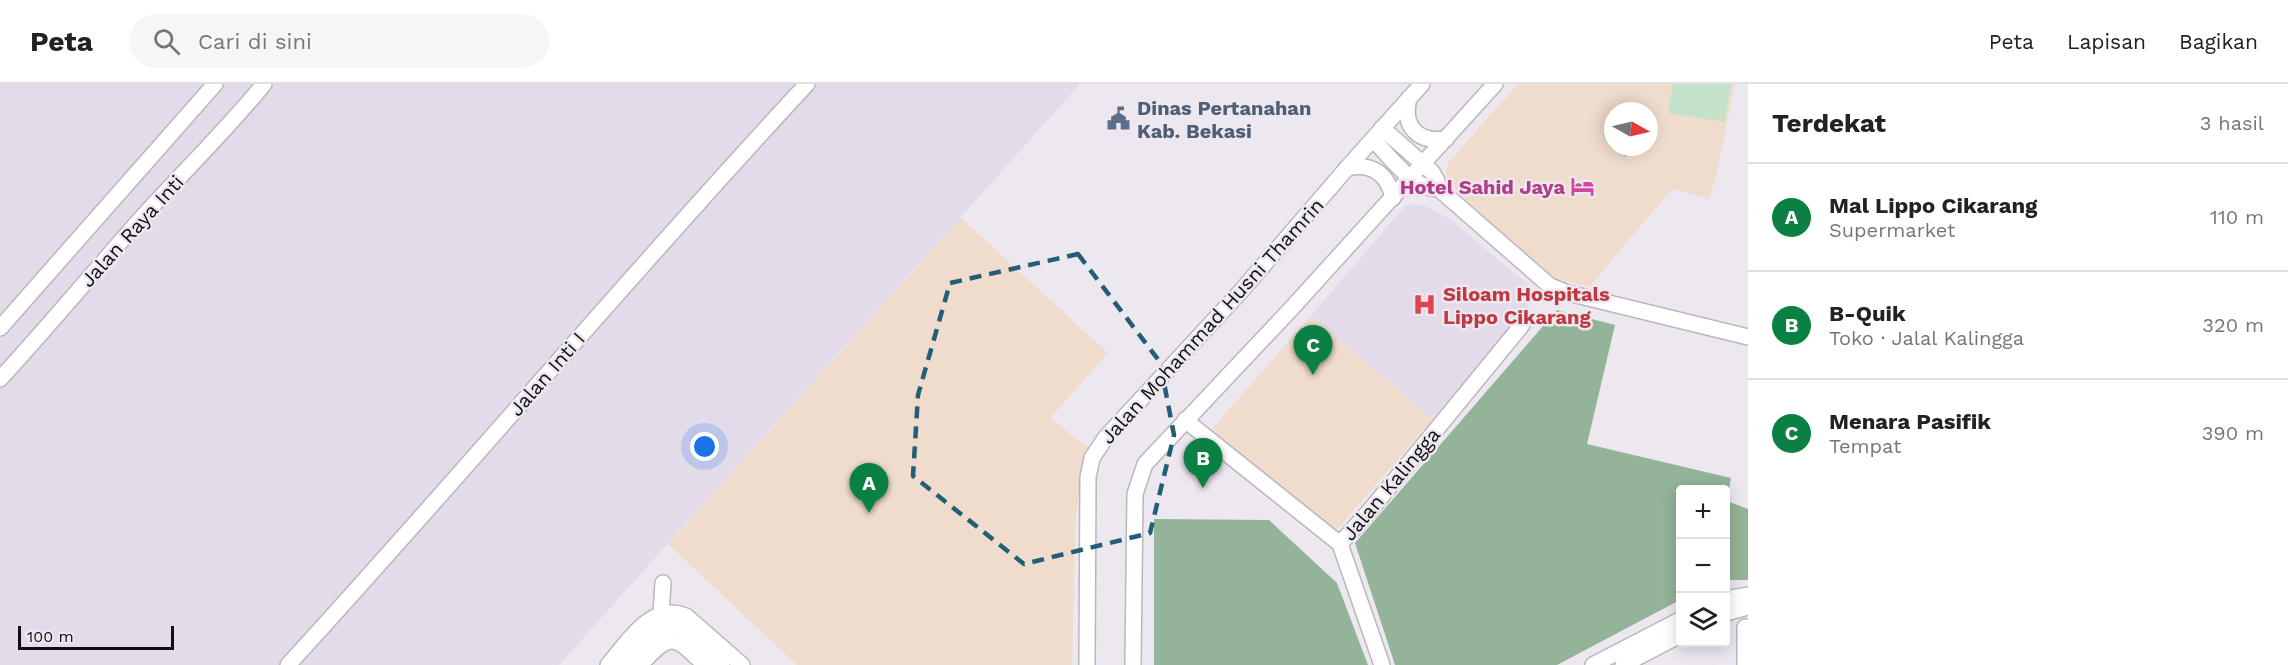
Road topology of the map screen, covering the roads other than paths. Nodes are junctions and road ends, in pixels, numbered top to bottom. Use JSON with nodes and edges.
{"nodes":[{"id":1,"x":215,"y":84,"type":"edge"},
{"id":2,"x":264,"y":84,"type":"edge"},
{"id":3,"x":807,"y":84,"type":"edge"},
{"id":4,"x":1422,"y":84,"type":"edge"},
{"id":5,"x":1495,"y":84,"type":"edge"},
{"id":6,"x":1410,"y":98,"type":"junction"},
{"id":7,"x":1378,"y":133,"type":"junction"},
{"id":8,"x":1446,"y":139,"type":"junction"},
{"id":9,"x":1424,"y":164,"type":"junction"},
{"id":10,"x":1347,"y":168,"type":"junction"},
{"id":11,"x":1411,"y":178,"type":"junction"},
{"id":12,"x":1439,"y":189,"type":"junction"},
{"id":13,"x":1393,"y":198,"type":"junction"},
{"id":14,"x":1522,"y":324,"type":"dead end"},
{"id":15,"x":0,"y":328,"type":"edge"},
{"id":16,"x":1748,"y":337,"type":"edge"},
{"id":17,"x":0,"y":379,"type":"edge"},
{"id":18,"x":1185,"y":420,"type":"junction"},
{"id":19,"x":1340,"y":544,"type":"junction"},
{"id":20,"x":663,"y":583,"type":"dead end"},
{"id":21,"x":1748,"y":595,"type":"edge"},
{"id":22,"x":1730,"y":598,"type":"edge"},
{"id":23,"x":1748,"y":607,"type":"edge"},
{"id":24,"x":1730,"y":612,"type":"edge"},
{"id":25,"x":1676,"y":623,"type":"edge"},
{"id":26,"x":664,"y":627,"type":"junction"},
{"id":27,"x":1745,"y":627,"type":"dead end"},
{"id":28,"x":1676,"y":637,"type":"edge"},
{"id":29,"x":288,"y":665,"type":"edge"},
{"id":30,"x":608,"y":665,"type":"edge"},
{"id":31,"x":624,"y":665,"type":"edge"},
{"id":32,"x":640,"y":665,"type":"edge"},
{"id":33,"x":705,"y":665,"type":"edge"},
{"id":34,"x":722,"y":665,"type":"edge"},
{"id":35,"x":742,"y":665,"type":"edge"},
{"id":36,"x":1087,"y":665,"type":"edge"},
{"id":37,"x":1133,"y":665,"type":"edge"},
{"id":38,"x":1382,"y":665,"type":"edge"},
{"id":39,"x":1593,"y":665,"type":"edge"},
{"id":40,"x":1623,"y":665,"type":"edge"},
{"id":41,"x":1745,"y":665,"type":"edge"}],
"edges":[{"from":1,"to":15,"type":"street","name":"Jalan Raya Inti"},
{"from":2,"to":17,"type":"street","name":"Jalan Raya Inti"},
{"from":3,"to":29,"type":"street","name":"Jalan Inti I"},
{"from":4,"to":6,"type":"street","name":"Jalan Mohammad Husni Thamrin"},
{"from":5,"to":8,"type":"street"},
{"from":6,"to":7,"type":"street","name":"Jalan Mohammad Husni Thamrin"},
{"from":6,"to":8,"type":"street"},
{"from":7,"to":9,"type":"street"},
{"from":7,"to":10,"type":"street","name":"Jalan Mohammad Husni Thamrin"},
{"from":7,"to":11,"type":"street"},
{"from":8,"to":9,"type":"street"},
{"from":9,"to":11,"type":"street"},
{"from":9,"to":12,"type":"street"},
{"from":10,"to":13,"type":"street"},
{"from":10,"to":36,"type":"street","name":"Jalan Mohammad Husni Thamrin"},
{"from":11,"to":12,"type":"street"},
{"from":11,"to":13,"type":"street"},
{"from":12,"to":16,"type":"street"},
{"from":13,"to":18,"type":"street"},
{"from":14,"to":19,"type":"street","name":"Jalan Kalingga"},
{"from":18,"to":19,"type":"street"},
{"from":18,"to":37,"type":"street"},
{"from":19,"to":38,"type":"street","name":"Jalan Kalingga"},
{"from":20,"to":26,"type":"street"},
{"from":21,"to":22,"type":"street"},
{"from":23,"to":24,"type":"street"},
{"from":25,"to":39,"type":"street"},
{"from":26,"to":30,"type":"street"},
{"from":26,"to":31,"type":"street"},
{"from":26,"to":32,"type":"street"},
{"from":26,"to":33,"type":"street"},
{"from":26,"to":34,"type":"street"},
{"from":26,"to":35,"type":"street"},
{"from":27,"to":41,"type":"street"},
{"from":28,"to":40,"type":"street"}]}
